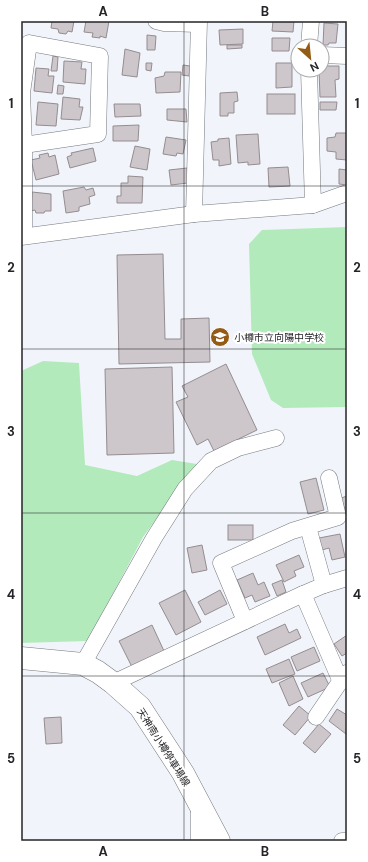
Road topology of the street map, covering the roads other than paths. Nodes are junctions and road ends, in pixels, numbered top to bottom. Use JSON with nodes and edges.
{"nodes":[{"id":1,"x":156,"y":21,"type":"edge"},
{"id":2,"x":311,"y":21,"type":"edge"},
{"id":3,"x":198,"y":23,"type":"edge"},
{"id":4,"x":310,"y":38,"type":"edge"},
{"id":5,"x":330,"y":55,"type":"edge"},
{"id":6,"x":347,"y":56,"type":"edge"},
{"id":7,"x":309,"y":78,"type":"edge"},
{"id":8,"x":24,"y":145,"type":"junction"},
{"id":9,"x":347,"y":193,"type":"edge"},
{"id":10,"x":313,"y":205,"type":"junction"},
{"id":11,"x":194,"y":214,"type":"junction"},
{"id":12,"x":22,"y":236,"type":"edge"},
{"id":13,"x":276,"y":438,"type":"dead end"},
{"id":14,"x":329,"y":478,"type":"dead end"},
{"id":15,"x":308,"y":527,"type":"junction"},
{"id":16,"x":347,"y":578,"type":"edge"},
{"id":17,"x":324,"y":585,"type":"junction"},
{"id":18,"x":303,"y":594,"type":"junction"},
{"id":19,"x":246,"y":621,"type":"junction"},
{"id":20,"x":21,"y":658,"type":"edge"},
{"id":21,"x":83,"y":664,"type":"junction"},
{"id":22,"x":344,"y":677,"type":"edge"},
{"id":23,"x":113,"y":683,"type":"junction"},
{"id":24,"x":316,"y":717,"type":"dead end"},
{"id":25,"x":199,"y":803,"type":"junction"},
{"id":26,"x":199,"y":841,"type":"edge"},
{"id":27,"x":219,"y":841,"type":"edge"},
{"id":28,"x":342,"y":841,"type":"edge"},
{"id":29,"x":347,"y":841,"type":"edge"}],
"edges":[{"from":1,"to":3,"type":"street"},
{"from":2,"to":4,"type":"street"},
{"from":3,"to":11,"type":"street"},
{"from":5,"to":6,"type":"street"},
{"from":7,"to":10,"type":"street"},
{"from":8,"to":8,"type":"street"},
{"from":8,"to":12,"type":"street"},
{"from":9,"to":10,"type":"street"},
{"from":10,"to":11,"type":"street"},
{"from":11,"to":12,"type":"street"},
{"from":13,"to":21,"type":"street"},
{"from":14,"to":15,"type":"street"},
{"from":15,"to":17,"type":"street"},
{"from":15,"to":19,"type":"street"},
{"from":16,"to":17,"type":"street"},
{"from":17,"to":18,"type":"street"},
{"from":18,"to":19,"type":"street"},
{"from":18,"to":22,"type":"street"},
{"from":19,"to":23,"type":"street"},
{"from":20,"to":21,"type":"main road","name":"天神南小樽停車場線"},
{"from":21,"to":23,"type":"main road","name":"天神南小樽停車場線"},
{"from":22,"to":24,"type":"street"},
{"from":23,"to":25,"type":"main road","name":"天神南小樽停車場線"},
{"from":25,"to":26,"type":"street"},
{"from":25,"to":27,"type":"main road","name":"天神南小樽停車場線"},
{"from":28,"to":29,"type":"street"}]}
